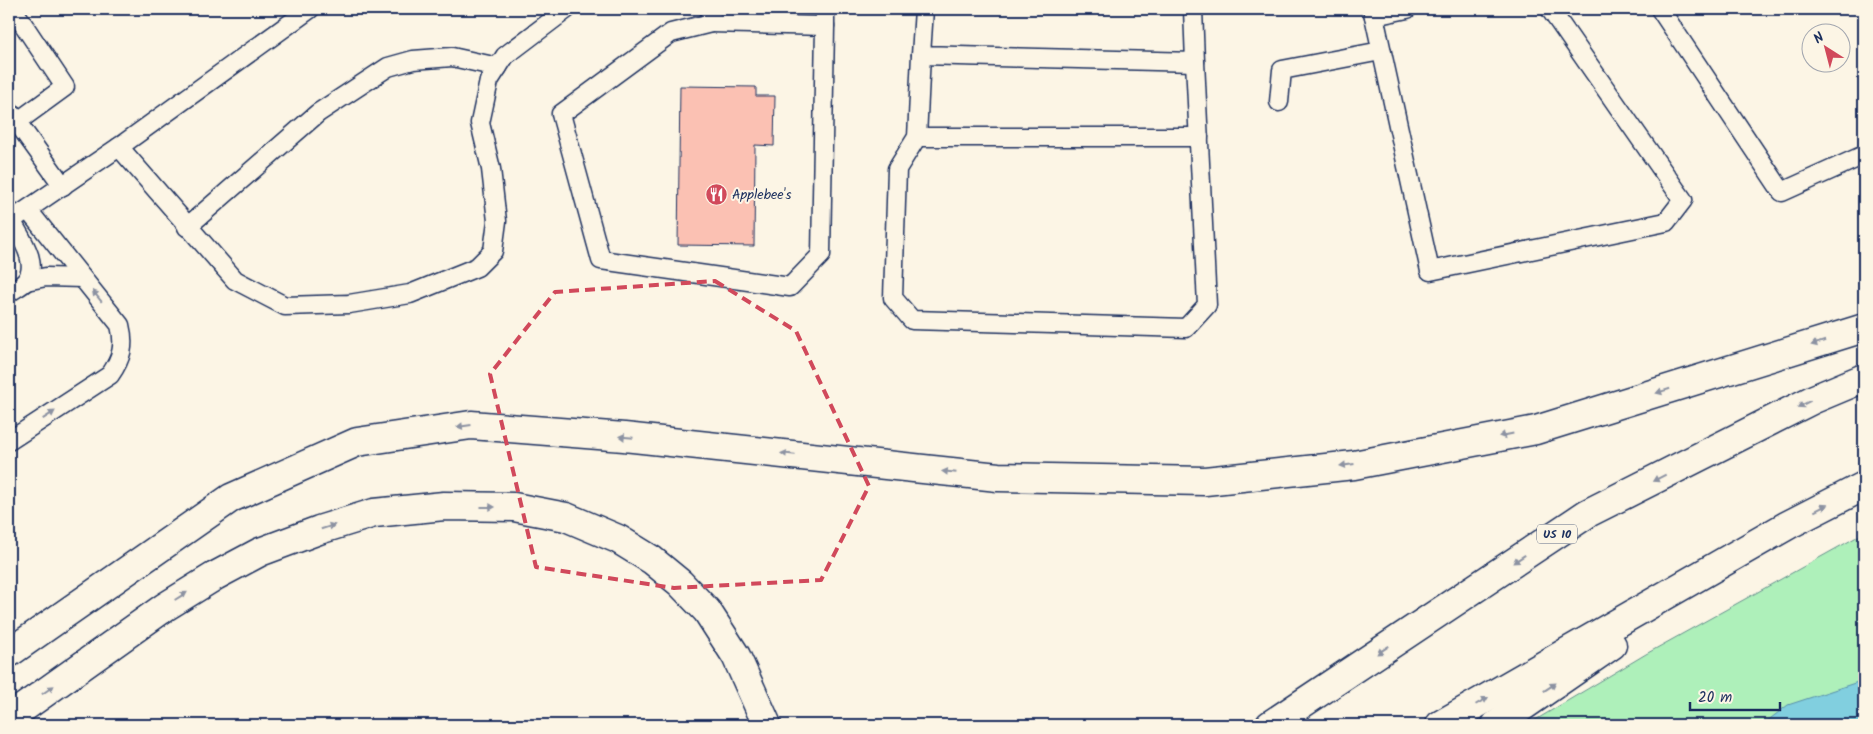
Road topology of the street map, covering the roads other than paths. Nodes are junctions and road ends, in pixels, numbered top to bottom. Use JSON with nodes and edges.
{"nodes":[{"id":1,"x":13,"y":9,"type":"edge"},
{"id":2,"x":310,"y":9,"type":"edge"},
{"id":3,"x":567,"y":9,"type":"edge"},
{"id":4,"x":924,"y":9,"type":"edge"},
{"id":5,"x":1193,"y":9,"type":"edge"},
{"id":6,"x":1407,"y":9,"type":"edge"},
{"id":7,"x":1550,"y":9,"type":"edge"},
{"id":8,"x":1660,"y":9,"type":"edge"},
{"id":9,"x":1373,"y":13,"type":"edge"},
{"id":10,"x":290,"y":15,"type":"edge"},
{"id":11,"x":711,"y":16,"type":"edge"},
{"id":12,"x":825,"y":17,"type":"edge"},
{"id":13,"x":1381,"y":51,"type":"junction"},
{"id":14,"x":921,"y":54,"type":"junction"},
{"id":15,"x":1195,"y":62,"type":"junction"},
{"id":16,"x":498,"y":67,"type":"junction"},
{"id":17,"x":1279,"y":102,"type":"dead end"},
{"id":18,"x":11,"y":114,"type":"edge"},
{"id":19,"x":917,"y":137,"type":"junction"},
{"id":20,"x":1199,"y":137,"type":"junction"},
{"id":21,"x":119,"y":146,"type":"junction"},
{"id":22,"x":1864,"y":155,"type":"edge"},
{"id":23,"x":63,"y":186,"type":"junction"},
{"id":24,"x":28,"y":210,"type":"junction"},
{"id":25,"x":10,"y":221,"type":"edge"},
{"id":26,"x":187,"y":228,"type":"junction"},
{"id":27,"x":82,"y":278,"type":"junction"},
{"id":28,"x":26,"y":281,"type":"junction"},
{"id":29,"x":9,"y":293,"type":"edge"},
{"id":30,"x":1864,"y":328,"type":"edge"},
{"id":31,"x":1864,"y":378,"type":"edge"},
{"id":32,"x":9,"y":441,"type":"edge"},
{"id":33,"x":1864,"y":486,"type":"edge"},
{"id":34,"x":1788,"y":525,"type":"junction"},
{"id":35,"x":9,"y":653,"type":"edge"},
{"id":36,"x":9,"y":718,"type":"edge"},
{"id":37,"x":767,"y":725,"type":"edge"},
{"id":38,"x":1270,"y":725,"type":"edge"},
{"id":39,"x":1440,"y":725,"type":"edge"},
{"id":40,"x":1496,"y":725,"type":"edge"}],
"edges":[{"from":1,"to":18,"type":"lane"},
{"from":2,"to":10,"type":"lane"},
{"from":3,"to":16,"type":"lane"},
{"from":4,"to":14,"type":"lane"},
{"from":5,"to":15,"type":"lane"},
{"from":6,"to":9,"type":"lane"},
{"from":7,"to":13,"type":"lane"},
{"from":8,"to":22,"type":"lane"},
{"from":9,"to":13,"type":"lane"},
{"from":10,"to":21,"type":"lane"},
{"from":11,"to":12,"type":"lane"},
{"from":11,"to":12,"type":"lane"},
{"from":13,"to":17,"type":"lane"},
{"from":14,"to":15,"type":"lane"},
{"from":14,"to":19,"type":"lane"},
{"from":15,"to":20,"type":"lane"},
{"from":16,"to":26,"type":"lane"},
{"from":16,"to":26,"type":"lane"},
{"from":18,"to":23,"type":"lane"},
{"from":19,"to":20,"type":"lane"},
{"from":19,"to":20,"type":"lane"},
{"from":21,"to":23,"type":"lane"},
{"from":21,"to":26,"type":"lane"},
{"from":23,"to":24,"type":"lane"},
{"from":24,"to":25,"type":"lane"},
{"from":24,"to":27,"type":"lane"},
{"from":25,"to":28,"type":"lane"},
{"from":27,"to":28,"type":"lane"},
{"from":32,"to":27,"type":"lane","one_way":true},
{"from":28,"to":29,"type":"lane"},
{"from":30,"to":35,"type":"highway","one_way":true},
{"from":31,"to":38,"type":"highway","number":"US 10","one_way":true},
{"from":34,"to":33,"type":"highway","one_way":true},
{"from":39,"to":34,"type":"highway","one_way":true},
{"from":40,"to":34,"type":"highway","one_way":true},
{"from":36,"to":37,"type":"highway","one_way":true}]}
